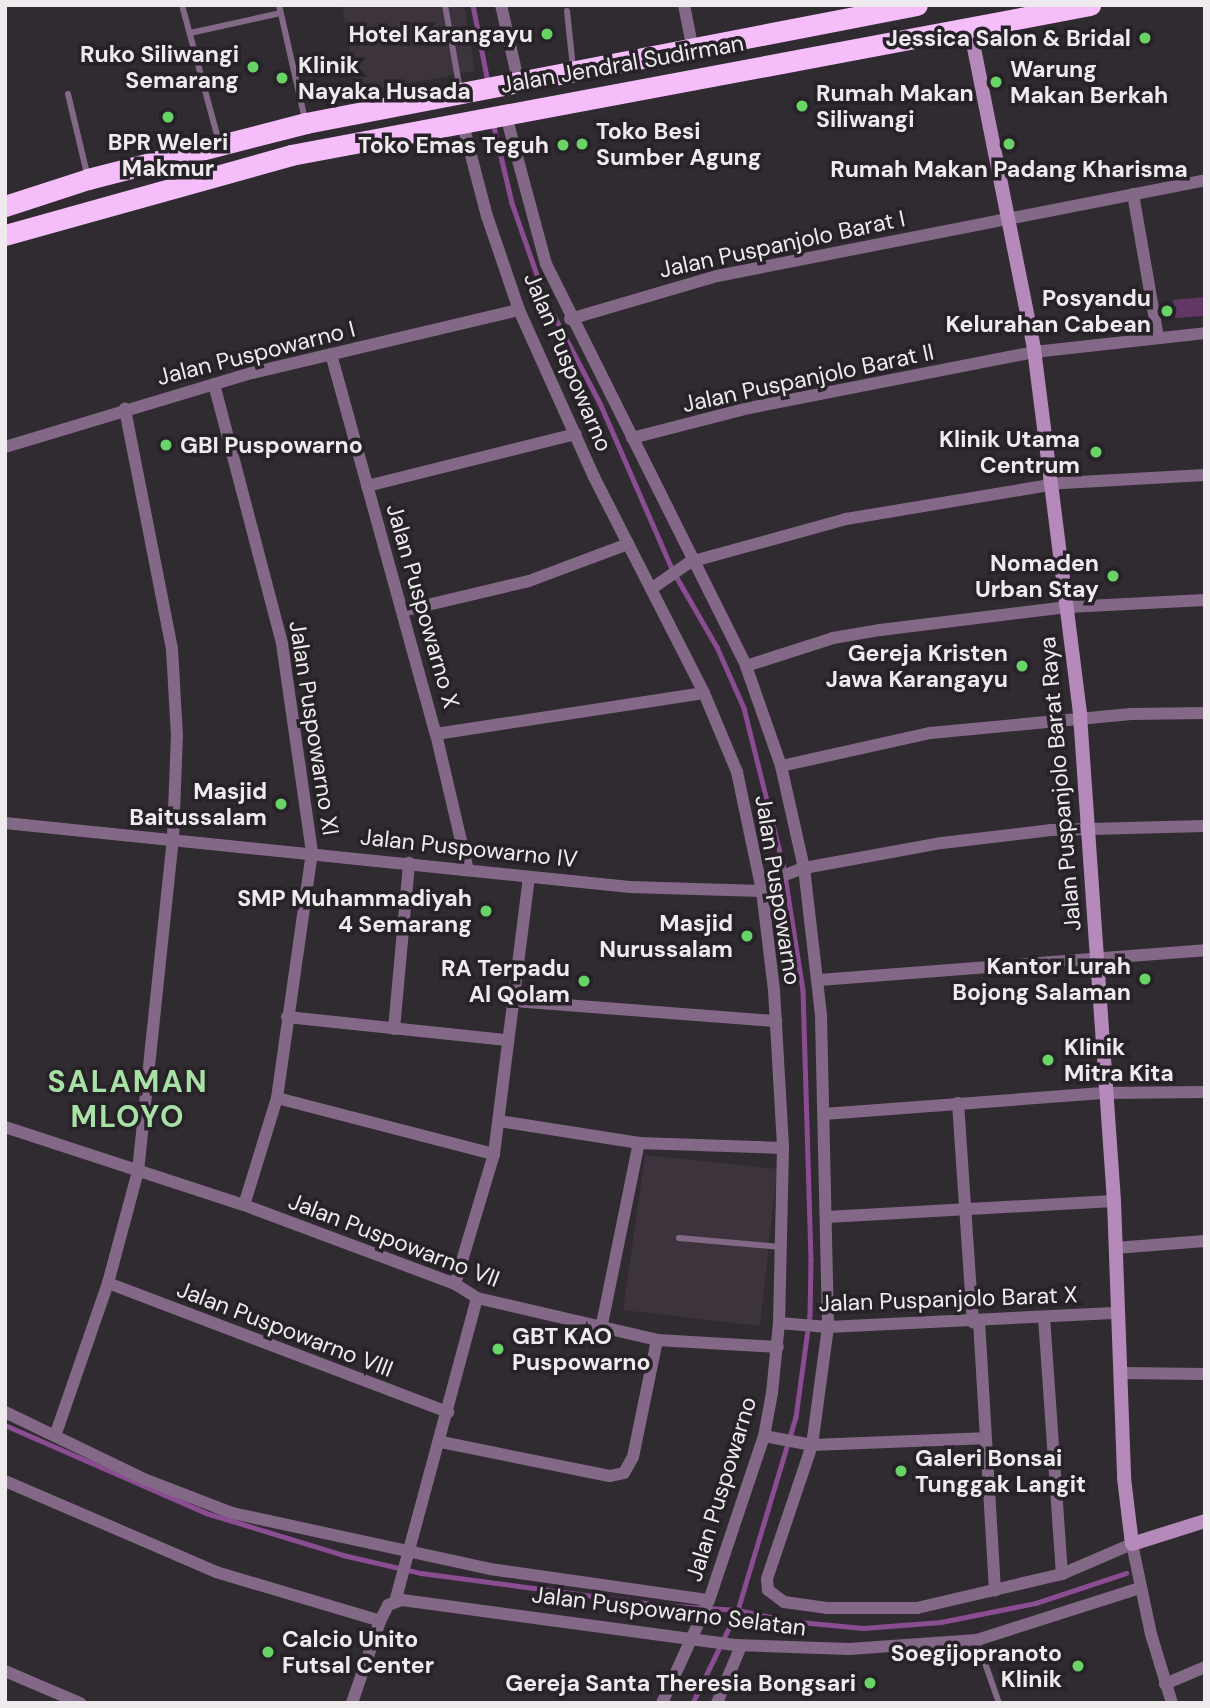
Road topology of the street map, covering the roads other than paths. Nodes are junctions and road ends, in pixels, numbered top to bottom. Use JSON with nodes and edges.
{"nodes":[{"id":1,"x":182,"y":5,"type":"edge"},
{"id":2,"x":446,"y":5,"type":"edge"},
{"id":3,"x":501,"y":5,"type":"edge"},
{"id":4,"x":684,"y":5,"type":"edge"},
{"id":5,"x":916,"y":5,"type":"edge"},
{"id":6,"x":1090,"y":5,"type":"edge"},
{"id":7,"x":280,"y":9,"type":"edge"},
{"id":8,"x":567,"y":11,"type":"dead end"},
{"id":9,"x":970,"y":28,"type":"junction"},
{"id":10,"x":190,"y":33,"type":"junction"},
{"id":11,"x":693,"y":50,"type":"junction"},
{"id":12,"x":574,"y":73,"type":"junction"},
{"id":13,"x":515,"y":84,"type":"junction"},
{"id":14,"x":466,"y":90,"type":"junction"},
{"id":15,"x":68,"y":94,"type":"dead end"},
{"id":16,"x":503,"y":113,"type":"junction"},
{"id":17,"x":465,"y":120,"type":"junction"},
{"id":18,"x":306,"y":123,"type":"junction"},
{"id":19,"x":219,"y":144,"type":"junction"},
{"id":20,"x":88,"y":179,"type":"junction"},
{"id":21,"x":1205,"y":180,"type":"edge"},
{"id":22,"x":1133,"y":194,"type":"junction"},
{"id":23,"x":5,"y":206,"type":"edge"},
{"id":24,"x":1005,"y":218,"type":"junction"},
{"id":25,"x":5,"y":235,"type":"edge"},
{"id":26,"x":519,"y":310,"type":"junction"},
{"id":27,"x":570,"y":319,"type":"junction"},
{"id":28,"x":1205,"y":333,"type":"edge"},
{"id":29,"x":1158,"y":337,"type":"junction"},
{"id":30,"x":1034,"y":352,"type":"junction"},
{"id":31,"x":331,"y":354,"type":"junction"},
{"id":32,"x":214,"y":384,"type":"junction"},
{"id":33,"x":125,"y":409,"type":"junction"},
{"id":34,"x":576,"y":434,"type":"junction"},
{"id":35,"x":632,"y":438,"type":"junction"},
{"id":36,"x":5,"y":447,"type":"edge"},
{"id":37,"x":1205,"y":475,"type":"edge"},
{"id":38,"x":1051,"y":485,"type":"junction"},
{"id":39,"x":368,"y":486,"type":"junction"},
{"id":40,"x":628,"y":544,"type":"junction"},
{"id":41,"x":685,"y":566,"type":"junction"},
{"id":42,"x":652,"y":589,"type":"junction"},
{"id":43,"x":1205,"y":600,"type":"edge"},
{"id":44,"x":1068,"y":607,"type":"junction"},
{"id":45,"x":402,"y":611,"type":"junction"},
{"id":46,"x":746,"y":666,"type":"junction"},
{"id":47,"x":704,"y":693,"type":"junction"},
{"id":48,"x":1205,"y":713,"type":"edge"},
{"id":49,"x":1080,"y":718,"type":"junction"},
{"id":50,"x":436,"y":734,"type":"junction"},
{"id":51,"x":780,"y":766,"type":"junction"},
{"id":52,"x":5,"y":823,"type":"edge"},
{"id":53,"x":1205,"y":826,"type":"edge"},
{"id":54,"x":1089,"y":829,"type":"junction"},
{"id":55,"x":173,"y":838,"type":"junction"},
{"id":56,"x":313,"y":852,"type":"junction"},
{"id":57,"x":409,"y":863,"type":"junction"},
{"id":58,"x":800,"y":869,"type":"junction"},
{"id":59,"x":468,"y":870,"type":"junction"},
{"id":60,"x":529,"y":877,"type":"junction"},
{"id":61,"x":762,"y":891,"type":"junction"},
{"id":62,"x":1205,"y":950,"type":"edge"},
{"id":63,"x":1096,"y":958,"type":"junction"},
{"id":64,"x":819,"y":980,"type":"junction"},
{"id":65,"x":514,"y":1002,"type":"junction"},
{"id":66,"x":287,"y":1017,"type":"junction"},
{"id":67,"x":776,"y":1021,"type":"junction"},
{"id":68,"x":394,"y":1029,"type":"junction"},
{"id":69,"x":507,"y":1040,"type":"junction"},
{"id":70,"x":1205,"y":1092,"type":"edge"},
{"id":71,"x":1106,"y":1093,"type":"junction"},
{"id":72,"x":276,"y":1098,"type":"junction"},
{"id":73,"x":958,"y":1103,"type":"junction"},
{"id":74,"x":824,"y":1114,"type":"junction"},
{"id":75,"x":499,"y":1121,"type":"junction"},
{"id":76,"x":5,"y":1127,"type":"edge"},
{"id":77,"x":639,"y":1143,"type":"junction"},
{"id":78,"x":783,"y":1148,"type":"junction"},
{"id":79,"x":494,"y":1154,"type":"junction"},
{"id":80,"x":138,"y":1171,"type":"junction"},
{"id":81,"x":1114,"y":1201,"type":"junction"},
{"id":82,"x":244,"y":1205,"type":"junction"},
{"id":83,"x":965,"y":1211,"type":"junction"},
{"id":84,"x":827,"y":1217,"type":"junction"},
{"id":85,"x":679,"y":1238,"type":"dead end"},
{"id":86,"x":1205,"y":1241,"type":"edge"},
{"id":87,"x":780,"y":1248,"type":"junction"},
{"id":88,"x":1115,"y":1248,"type":"junction"},
{"id":89,"x":108,"y":1283,"type":"junction"},
{"id":90,"x":455,"y":1284,"type":"junction"},
{"id":91,"x":477,"y":1298,"type":"junction"},
{"id":92,"x":1119,"y":1313,"type":"junction"},
{"id":93,"x":1044,"y":1317,"type":"junction"},
{"id":94,"x":976,"y":1322,"type":"junction"},
{"id":95,"x":782,"y":1323,"type":"junction"},
{"id":96,"x":825,"y":1327,"type":"junction"},
{"id":97,"x":601,"y":1329,"type":"junction"},
{"id":98,"x":656,"y":1340,"type":"junction"},
{"id":99,"x":778,"y":1347,"type":"junction"},
{"id":100,"x":1122,"y":1373,"type":"junction"},
{"id":101,"x":1205,"y":1374,"type":"edge"},
{"id":102,"x":5,"y":1412,"type":"edge"},
{"id":103,"x":448,"y":1412,"type":"junction"},
{"id":104,"x":55,"y":1436,"type":"junction"},
{"id":105,"x":765,"y":1437,"type":"junction"},
{"id":106,"x":983,"y":1438,"type":"junction"},
{"id":107,"x":441,"y":1442,"type":"junction"},
{"id":108,"x":808,"y":1445,"type":"junction"},
{"id":109,"x":5,"y":1481,"type":"edge"},
{"id":110,"x":1205,"y":1521,"type":"edge"},
{"id":111,"x":1132,"y":1544,"type":"junction"},
{"id":112,"x":405,"y":1558,"type":"junction"},
{"id":113,"x":1062,"y":1574,"type":"junction"},
{"id":114,"x":1140,"y":1588,"type":"junction"},
{"id":115,"x":995,"y":1591,"type":"junction"},
{"id":116,"x":396,"y":1597,"type":"junction"},
{"id":117,"x":708,"y":1604,"type":"junction"},
{"id":118,"x":380,"y":1621,"type":"junction"},
{"id":119,"x":695,"y":1635,"type":"junction"},
{"id":120,"x":977,"y":1640,"type":"junction"},
{"id":121,"x":738,"y":1645,"type":"junction"},
{"id":122,"x":1205,"y":1667,"type":"edge"},
{"id":123,"x":5,"y":1671,"type":"edge"},
{"id":124,"x":1165,"y":1684,"type":"junction"},
{"id":125,"x":80,"y":1703,"type":"edge"},
{"id":126,"x":352,"y":1703,"type":"edge"},
{"id":127,"x":662,"y":1703,"type":"edge"},
{"id":128,"x":717,"y":1703,"type":"edge"},
{"id":129,"x":999,"y":1703,"type":"edge"},
{"id":130,"x":1171,"y":1703,"type":"edge"}],
"edges":[{"from":1,"to":10,"type":"lane"},
{"from":2,"to":14,"type":"lane"},
{"from":3,"to":13,"type":"street"},
{"from":4,"to":11,"type":"street"},
{"from":5,"to":11,"type":"highway","name":"Jalan Jendral Sudirman"},
{"from":6,"to":9,"type":"highway","name":"Jalan Jendral Sudirman"},
{"from":7,"to":10,"type":"lane"},
{"from":7,"to":18,"type":"lane"},
{"from":8,"to":12,"type":"lane"},
{"from":9,"to":16,"type":"highway","name":"Jalan Jendral Sudirman"},
{"from":9,"to":24,"type":"street","name":"Jalan Puspanjolo Barat Raya"},
{"from":10,"to":19,"type":"lane"},
{"from":11,"to":12,"type":"highway","name":"Jalan Jendral Sudirman"},
{"from":12,"to":13,"type":"highway","name":"Jalan Jendral Sudirman"},
{"from":13,"to":14,"type":"highway","name":"Jalan Jendral Sudirman"},
{"from":14,"to":18,"type":"highway","name":"Jalan Jendral Sudirman"},
{"from":15,"to":20,"type":"lane"},
{"from":16,"to":17,"type":"highway","name":"Jalan Jendral Sudirman"},
{"from":16,"to":27,"type":"street","name":"Jalan Puspowarno"},
{"from":17,"to":25,"type":"highway","name":"Jalan Jendral Sudirman"},
{"from":17,"to":26,"type":"street","name":"Jalan Puspowarno"},
{"from":18,"to":19,"type":"highway","name":"Jalan Jendral Sudirman"},
{"from":19,"to":20,"type":"highway","name":"Jalan Jendral Sudirman"},
{"from":20,"to":23,"type":"highway","name":"Jalan Jendral Sudirman"},
{"from":21,"to":22,"type":"street","name":"Jalan Puspanjolo Barat I"},
{"from":22,"to":24,"type":"street","name":"Jalan Puspanjolo Barat I"},
{"from":22,"to":29,"type":"street"},
{"from":24,"to":27,"type":"street","name":"Jalan Puspanjolo Barat I"},
{"from":24,"to":30,"type":"street","name":"Jalan Puspanjolo Barat Raya"},
{"from":26,"to":31,"type":"street","name":"Jalan Puspowarno I"},
{"from":26,"to":34,"type":"street","name":"Jalan Puspowarno"},
{"from":27,"to":35,"type":"street","name":"Jalan Puspowarno"},
{"from":28,"to":29,"type":"street","name":"Jalan Puspanjolo Barat II"},
{"from":29,"to":30,"type":"street","name":"Jalan Puspanjolo Barat II"},
{"from":30,"to":35,"type":"street","name":"Jalan Puspanjolo Barat II"},
{"from":30,"to":38,"type":"street","name":"Jalan Puspanjolo Barat Raya"},
{"from":31,"to":32,"type":"street","name":"Jalan Puspowarno I"},
{"from":31,"to":39,"type":"street","name":"Jalan Puspowarno X"},
{"from":32,"to":33,"type":"street","name":"Jalan Puspowarno I"},
{"from":32,"to":56,"type":"street","name":"Jalan Puspowarno XI"},
{"from":33,"to":36,"type":"street","name":"Jalan Puspowarno I"},
{"from":33,"to":55,"type":"street"},
{"from":34,"to":39,"type":"street"},
{"from":34,"to":40,"type":"street","name":"Jalan Puspowarno"},
{"from":35,"to":41,"type":"street","name":"Jalan Puspowarno"},
{"from":37,"to":38,"type":"street"},
{"from":38,"to":41,"type":"street"},
{"from":38,"to":44,"type":"street","name":"Jalan Puspanjolo Barat Raya"},
{"from":39,"to":45,"type":"street","name":"Jalan Puspowarno X"},
{"from":40,"to":42,"type":"street","name":"Jalan Puspowarno"},
{"from":40,"to":45,"type":"street"},
{"from":41,"to":42,"type":"street"},
{"from":41,"to":46,"type":"street","name":"Jalan Puspowarno"},
{"from":42,"to":47,"type":"street","name":"Jalan Puspowarno"},
{"from":43,"to":44,"type":"street"},
{"from":44,"to":46,"type":"street"},
{"from":44,"to":49,"type":"street","name":"Jalan Puspanjolo Barat Raya"},
{"from":45,"to":50,"type":"street","name":"Jalan Puspowarno X"},
{"from":46,"to":51,"type":"street","name":"Jalan Puspowarno"},
{"from":47,"to":50,"type":"street"},
{"from":47,"to":61,"type":"street","name":"Jalan Puspowarno"},
{"from":48,"to":49,"type":"street"},
{"from":49,"to":51,"type":"street"},
{"from":49,"to":54,"type":"street","name":"Jalan Puspanjolo Barat Raya"},
{"from":50,"to":59,"type":"street","name":"Jalan Puspowarno X"},
{"from":51,"to":58,"type":"street","name":"Jalan Puspowarno"},
{"from":52,"to":55,"type":"street","name":"Jalan Puspowarno IV"},
{"from":53,"to":54,"type":"street"},
{"from":54,"to":58,"type":"street"},
{"from":54,"to":63,"type":"street","name":"Jalan Puspanjolo Barat Raya"},
{"from":55,"to":56,"type":"street","name":"Jalan Puspowarno IV"},
{"from":55,"to":80,"type":"street"},
{"from":56,"to":57,"type":"street","name":"Jalan Puspowarno IV"},
{"from":56,"to":66,"type":"street","name":"Jalan Puspowarno XI"},
{"from":57,"to":59,"type":"street","name":"Jalan Puspowarno IV"},
{"from":57,"to":68,"type":"street"},
{"from":58,"to":61,"type":"street"},
{"from":58,"to":64,"type":"street","name":"Jalan Puspowarno"},
{"from":59,"to":60,"type":"street","name":"Jalan Puspowarno IV"},
{"from":60,"to":61,"type":"street","name":"Jalan Puspowarno IV"},
{"from":60,"to":65,"type":"street"},
{"from":61,"to":67,"type":"street","name":"Jalan Puspowarno"},
{"from":62,"to":63,"type":"street"},
{"from":63,"to":64,"type":"street"},
{"from":63,"to":71,"type":"street","name":"Jalan Puspanjolo Barat Raya"},
{"from":64,"to":74,"type":"street","name":"Jalan Puspowarno"},
{"from":65,"to":67,"type":"street"},
{"from":65,"to":69,"type":"street"},
{"from":66,"to":68,"type":"street"},
{"from":66,"to":72,"type":"street","name":"Jalan Puspowarno XI"},
{"from":67,"to":78,"type":"street","name":"Jalan Puspowarno"},
{"from":68,"to":69,"type":"street"},
{"from":69,"to":75,"type":"street"},
{"from":70,"to":71,"type":"street"},
{"from":71,"to":73,"type":"street"},
{"from":71,"to":81,"type":"street","name":"Jalan Puspanjolo Barat Raya"},
{"from":72,"to":79,"type":"street"},
{"from":72,"to":82,"type":"street","name":"Jalan Puspowarno XI"},
{"from":73,"to":74,"type":"street"},
{"from":73,"to":83,"type":"street"},
{"from":74,"to":84,"type":"street","name":"Jalan Puspowarno"},
{"from":75,"to":77,"type":"street"},
{"from":75,"to":79,"type":"street"},
{"from":76,"to":80,"type":"street","name":"Jalan Puspowarno VII"},
{"from":77,"to":78,"type":"street"},
{"from":77,"to":97,"type":"street"},
{"from":78,"to":87,"type":"street","name":"Jalan Puspowarno"},
{"from":79,"to":90,"type":"street"},
{"from":80,"to":82,"type":"street","name":"Jalan Puspowarno VII"},
{"from":80,"to":89,"type":"street"},
{"from":81,"to":83,"type":"street"},
{"from":81,"to":88,"type":"street","name":"Jalan Puspanjolo Barat Raya"},
{"from":82,"to":90,"type":"street","name":"Jalan Puspowarno VII"},
{"from":83,"to":84,"type":"street"},
{"from":83,"to":94,"type":"street"},
{"from":84,"to":96,"type":"street","name":"Jalan Puspowarno"},
{"from":85,"to":87,"type":"lane"},
{"from":86,"to":88,"type":"street"},
{"from":87,"to":95,"type":"street","name":"Jalan Puspowarno"},
{"from":88,"to":92,"type":"street","name":"Jalan Puspanjolo Barat Raya"},
{"from":89,"to":103,"type":"street","name":"Jalan Puspowarno VIII"},
{"from":89,"to":104,"type":"street"},
{"from":90,"to":91,"type":"street","name":"Jalan Puspowarno VII"},
{"from":91,"to":97,"type":"street","name":"Jalan Puspowarno VII"},
{"from":91,"to":103,"type":"street"},
{"from":92,"to":93,"type":"street","name":"Jalan Puspanjolo Barat X"},
{"from":92,"to":100,"type":"street","name":"Jalan Puspanjolo Barat Raya"},
{"from":93,"to":94,"type":"street","name":"Jalan Puspanjolo Barat X"},
{"from":93,"to":113,"type":"street"},
{"from":94,"to":96,"type":"street","name":"Jalan Puspanjolo Barat X"},
{"from":94,"to":106,"type":"street"},
{"from":95,"to":96,"type":"street","name":"Jalan Puspanjolo Barat X"},
{"from":95,"to":99,"type":"street","name":"Jalan Puspowarno"},
{"from":96,"to":108,"type":"street","name":"Jalan Puspowarno"},
{"from":97,"to":98,"type":"street","name":"Jalan Puspowarno VII"},
{"from":98,"to":99,"type":"street","name":"Jalan Puspowarno VII"},
{"from":98,"to":107,"type":"street"},
{"from":99,"to":105,"type":"street","name":"Jalan Puspowarno"},
{"from":100,"to":101,"type":"street"},
{"from":100,"to":111,"type":"street","name":"Jalan Puspanjolo Barat Raya"},
{"from":102,"to":104,"type":"street","name":"Jalan Puspowarno Selatan"},
{"from":103,"to":107,"type":"street"},
{"from":104,"to":112,"type":"street","name":"Jalan Puspowarno Selatan"},
{"from":105,"to":108,"type":"street"},
{"from":105,"to":117,"type":"street","name":"Jalan Puspowarno"},
{"from":106,"to":108,"type":"street"},
{"from":106,"to":115,"type":"street"},
{"from":107,"to":112,"type":"street"},
{"from":108,"to":115,"type":"street","name":"Jalan Puspowarno"},
{"from":109,"to":118,"type":"street"},
{"from":110,"to":111,"type":"street"},
{"from":111,"to":113,"type":"street"},
{"from":111,"to":114,"type":"street"},
{"from":112,"to":116,"type":"street"},
{"from":112,"to":117,"type":"street","name":"Jalan Puspowarno Selatan"},
{"from":113,"to":115,"type":"street"},
{"from":114,"to":120,"type":"street","name":"Jalan Puspowarno Selatan"},
{"from":114,"to":124,"type":"street"},
{"from":116,"to":118,"type":"street"},
{"from":116,"to":119,"type":"street","name":"Jalan Puspowarno Selatan"},
{"from":117,"to":119,"type":"street","name":"Jalan Puspowarno"},
{"from":118,"to":126,"type":"street"},
{"from":119,"to":121,"type":"street","name":"Jalan Puspowarno Selatan"},
{"from":119,"to":127,"type":"street","name":"Jalan Puspowarno"},
{"from":120,"to":121,"type":"street","name":"Jalan Puspowarno Selatan"},
{"from":120,"to":129,"type":"lane"},
{"from":121,"to":128,"type":"street"},
{"from":122,"to":124,"type":"street"},
{"from":123,"to":125,"type":"street"},
{"from":124,"to":130,"type":"street"}]}
